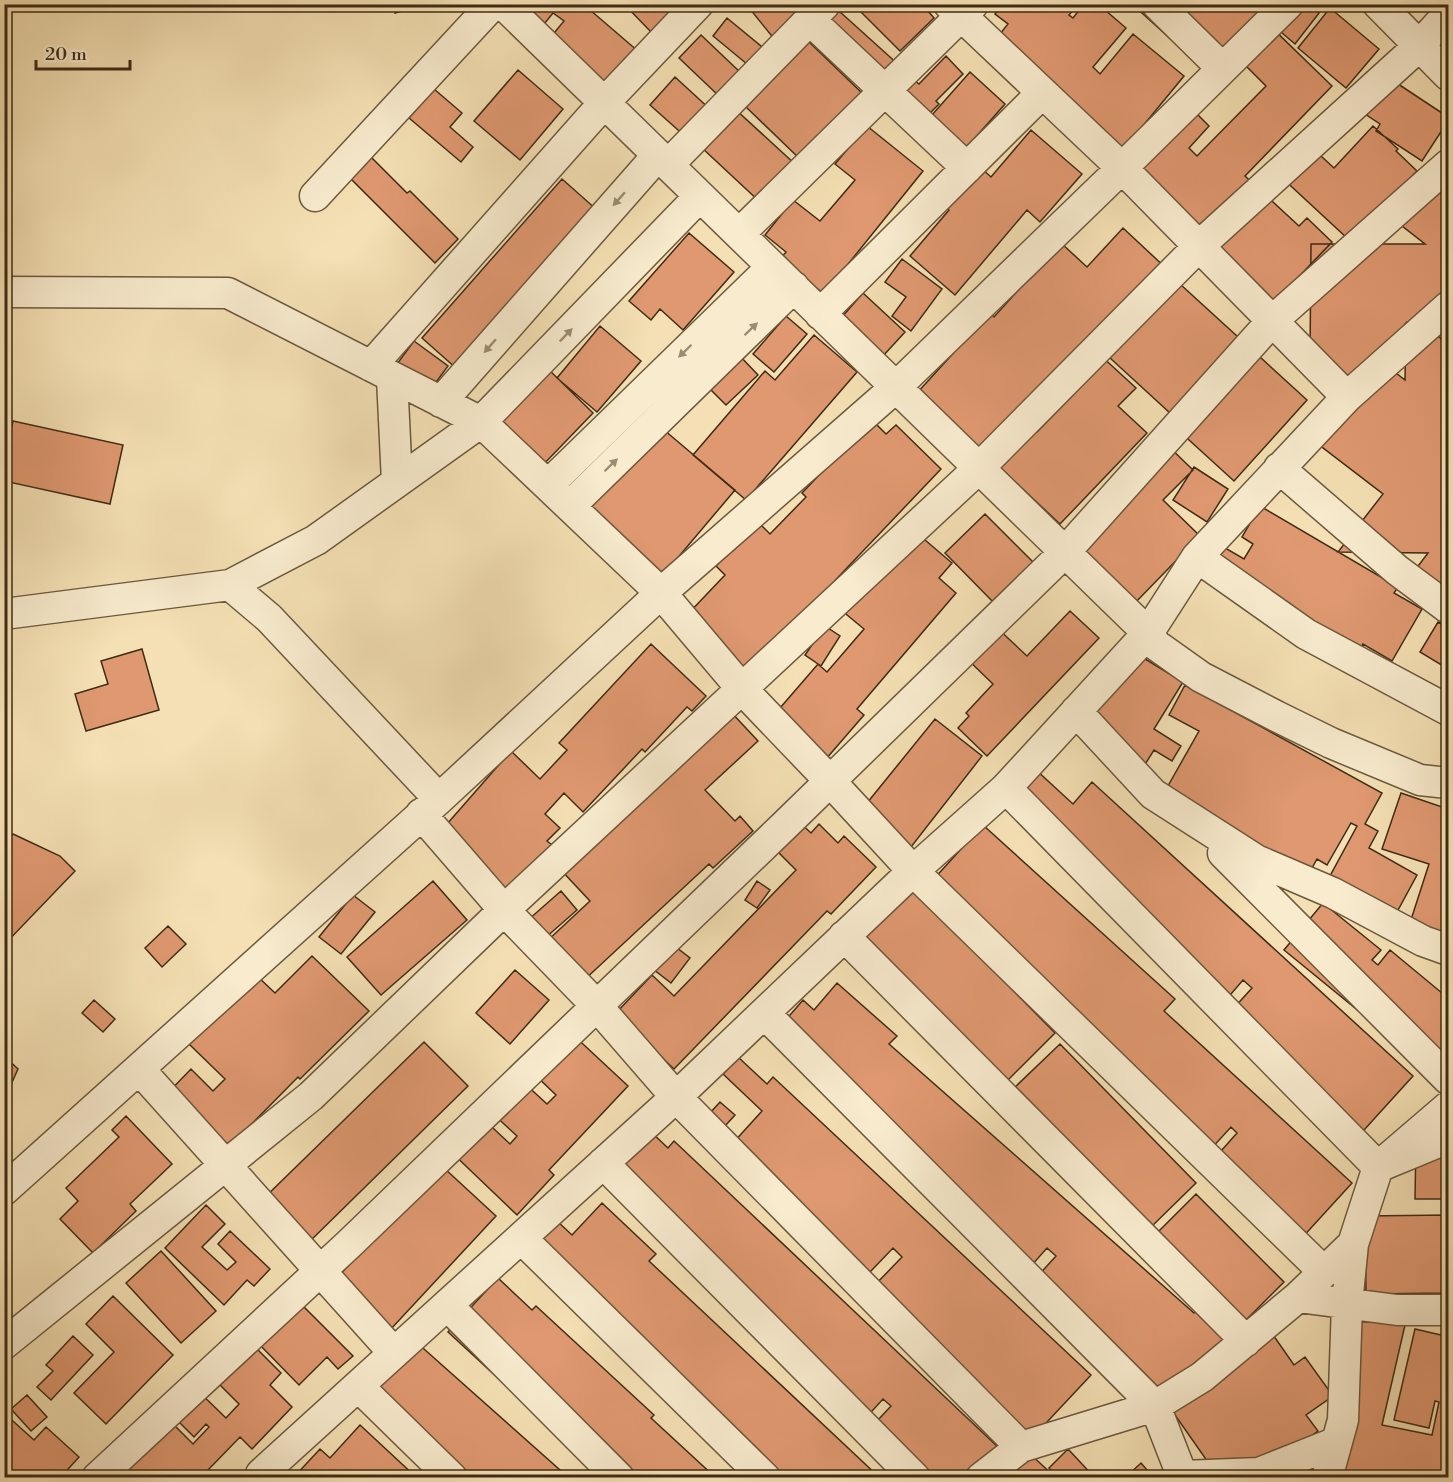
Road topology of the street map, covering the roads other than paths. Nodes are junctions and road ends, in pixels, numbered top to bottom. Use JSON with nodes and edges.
{"nodes":[{"id":1,"x":493,"y":4,"type":"edge"},
{"id":2,"x":503,"y":4,"type":"edge"},
{"id":3,"x":698,"y":4,"type":"edge"},
{"id":4,"x":1157,"y":4,"type":"edge"},
{"id":5,"x":1288,"y":4,"type":"edge"},
{"id":6,"x":1378,"y":4,"type":"edge"},
{"id":7,"x":961,"y":9,"type":"edge"},
{"id":8,"x":818,"y":12,"type":"edge"},
{"id":9,"x":1449,"y":14,"type":"edge"},
{"id":10,"x":1419,"y":46,"type":"junction"},
{"id":11,"x":1222,"y":69,"type":"junction"},
{"id":12,"x":1449,"y":75,"type":"edge"},
{"id":13,"x":885,"y":91,"type":"junction"},
{"id":14,"x":1042,"y":93,"type":"junction"},
{"id":15,"x":604,"y":103,"type":"junction"},
{"id":16,"x":663,"y":160,"type":"junction"},
{"id":17,"x":1449,"y":165,"type":"edge"},
{"id":18,"x":967,"y":168,"type":"junction"},
{"id":19,"x":1122,"y":168,"type":"junction"},
{"id":20,"x":315,"y":196,"type":"dead end"},
{"id":21,"x":700,"y":196,"type":"junction"},
{"id":22,"x":739,"y":234,"type":"junction"},
{"id":23,"x":1199,"y":246,"type":"junction"},
{"id":24,"x":772,"y":267,"type":"junction"},
{"id":25,"x":794,"y":287,"type":"junction"},
{"id":26,"x":4,"y":292,"type":"edge"},
{"id":27,"x":1449,"y":307,"type":"edge"},
{"id":28,"x":820,"y":314,"type":"junction"},
{"id":29,"x":1272,"y":321,"type":"junction"},
{"id":30,"x":381,"y":372,"type":"junction"},
{"id":31,"x":896,"y":387,"type":"junction"},
{"id":32,"x":1347,"y":397,"type":"junction"},
{"id":33,"x":441,"y":402,"type":"junction"},
{"id":34,"x":481,"y":422,"type":"junction"},
{"id":35,"x":979,"y":468,"type":"junction"},
{"id":36,"x":1279,"y":468,"type":"junction"},
{"id":37,"x":397,"y":482,"type":"junction"},
{"id":38,"x":548,"y":485,"type":"junction"},
{"id":39,"x":570,"y":506,"type":"junction"},
{"id":40,"x":1065,"y":552,"type":"junction"},
{"id":41,"x":1197,"y":557,"type":"junction"},
{"id":42,"x":230,"y":585,"type":"junction"},
{"id":43,"x":661,"y":593,"type":"junction"},
{"id":44,"x":1449,"y":608,"type":"edge"},
{"id":45,"x":4,"y":614,"type":"edge"},
{"id":46,"x":1148,"y":633,"type":"junction"},
{"id":47,"x":742,"y":689,"type":"junction"},
{"id":48,"x":1449,"y":710,"type":"edge"},
{"id":49,"x":1076,"y":711,"type":"junction"},
{"id":50,"x":830,"y":780,"type":"junction"},
{"id":51,"x":1449,"y":783,"type":"edge"},
{"id":52,"x":1006,"y":788,"type":"junction"},
{"id":53,"x":430,"y":806,"type":"junction"},
{"id":54,"x":1185,"y":814,"type":"junction"},
{"id":55,"x":913,"y":870,"type":"junction"},
{"id":56,"x":1333,"y":893,"type":"junction"},
{"id":57,"x":504,"y":910,"type":"junction"},
{"id":58,"x":1298,"y":928,"type":"junction"},
{"id":59,"x":844,"y":936,"type":"junction"},
{"id":60,"x":1436,"y":945,"type":"edge"},
{"id":61,"x":1449,"y":965,"type":"edge"},
{"id":62,"x":597,"y":1006,"type":"junction"},
{"id":63,"x":764,"y":1013,"type":"junction"},
{"id":64,"x":139,"y":1069,"type":"junction"},
{"id":65,"x":1449,"y":1079,"type":"edge"},
{"id":66,"x":676,"y":1097,"type":"junction"},
{"id":67,"x":1449,"y":1107,"type":"edge"},
{"id":68,"x":1449,"y":1138,"type":"edge"},
{"id":69,"x":603,"y":1163,"type":"junction"},
{"id":70,"x":225,"y":1165,"type":"junction"},
{"id":71,"x":1378,"y":1167,"type":"junction"},
{"id":72,"x":4,"y":1190,"type":"edge"},
{"id":73,"x":521,"y":1238,"type":"junction"},
{"id":74,"x":1353,"y":1244,"type":"junction"},
{"id":75,"x":320,"y":1270,"type":"junction"},
{"id":76,"x":1324,"y":1272,"type":"junction"},
{"id":77,"x":1298,"y":1297,"type":"junction"},
{"id":78,"x":1347,"y":1304,"type":"junction"},
{"id":79,"x":447,"y":1305,"type":"junction"},
{"id":80,"x":1449,"y":1310,"type":"edge"},
{"id":81,"x":1246,"y":1341,"type":"junction"},
{"id":82,"x":4,"y":1344,"type":"edge"},
{"id":83,"x":394,"y":1353,"type":"junction"},
{"id":84,"x":358,"y":1386,"type":"junction"},
{"id":85,"x":1155,"y":1406,"type":"junction"},
{"id":86,"x":1337,"y":1442,"type":"junction"},
{"id":87,"x":1022,"y":1448,"type":"junction"},
{"id":88,"x":1260,"y":1475,"type":"edge"},
{"id":89,"x":261,"y":1476,"type":"edge"},
{"id":90,"x":1183,"y":1477,"type":"edge"},
{"id":91,"x":97,"y":1478,"type":"edge"},
{"id":92,"x":452,"y":1478,"type":"edge"},
{"id":93,"x":619,"y":1478,"type":"edge"},
{"id":94,"x":765,"y":1478,"type":"edge"},
{"id":95,"x":915,"y":1478,"type":"edge"},
{"id":96,"x":981,"y":1478,"type":"edge"},
{"id":97,"x":1327,"y":1478,"type":"edge"}],
"edges":[{"from":1,"to":20,"type":"street"},
{"from":2,"to":15,"type":"street"},
{"from":3,"to":15,"type":"street"},
{"from":4,"to":11,"type":"street"},
{"from":5,"to":11,"type":"street"},
{"from":6,"to":10,"type":"street"},
{"from":7,"to":13,"type":"street"},
{"from":7,"to":14,"type":"street"},
{"from":8,"to":13,"type":"street"},
{"from":8,"to":16,"type":"street"},
{"from":9,"to":10,"type":"street"},
{"from":10,"to":12,"type":"street"},
{"from":10,"to":23,"type":"street"},
{"from":11,"to":19,"type":"street"},
{"from":13,"to":18,"type":"street"},
{"from":13,"to":22,"type":"street"},
{"from":14,"to":18,"type":"street"},
{"from":14,"to":19,"type":"street"},
{"from":15,"to":16,"type":"street"},
{"from":15,"to":30,"type":"street"},
{"from":16,"to":21,"type":"street"},
{"from":16,"to":33,"type":"street","one_way":true},
{"from":17,"to":29,"type":"street"},
{"from":18,"to":28,"type":"street"},
{"from":19,"to":23,"type":"street"},
{"from":19,"to":31,"type":"street"},
{"from":21,"to":22,"type":"street"},
{"from":34,"to":21,"type":"street","one_way":true},
{"from":22,"to":24,"type":"street"},
{"from":23,"to":29,"type":"street"},
{"from":23,"to":35,"type":"street"},
{"from":24,"to":25,"type":"street"},
{"from":24,"to":38,"type":"street","one_way":true},
{"from":25,"to":28,"type":"street"},
{"from":39,"to":25,"type":"street","one_way":true},
{"from":26,"to":30,"type":"street"},
{"from":27,"to":32,"type":"street"},
{"from":28,"to":31,"type":"street"},
{"from":29,"to":32,"type":"street"},
{"from":29,"to":40,"type":"street"},
{"from":30,"to":33,"type":"street"},
{"from":30,"to":37,"type":"street"},
{"from":31,"to":35,"type":"street"},
{"from":31,"to":43,"type":"street"},
{"from":32,"to":36,"type":"street"},
{"from":33,"to":34,"type":"street"},
{"from":34,"to":37,"type":"street"},
{"from":34,"to":38,"type":"street"},
{"from":35,"to":40,"type":"street"},
{"from":35,"to":47,"type":"street"},
{"from":36,"to":41,"type":"street"},
{"from":36,"to":44,"type":"street"},
{"from":37,"to":42,"type":"street"},
{"from":38,"to":39,"type":"street"},
{"from":39,"to":43,"type":"street"},
{"from":40,"to":46,"type":"street"},
{"from":40,"to":50,"type":"street"},
{"from":41,"to":46,"type":"street"},
{"from":41,"to":48,"type":"street"},
{"from":42,"to":45,"type":"street"},
{"from":42,"to":53,"type":"street"},
{"from":43,"to":47,"type":"street"},
{"from":43,"to":53,"type":"street"},
{"from":46,"to":49,"type":"street"},
{"from":46,"to":51,"type":"street"},
{"from":47,"to":50,"type":"street"},
{"from":47,"to":57,"type":"street"},
{"from":49,"to":52,"type":"street"},
{"from":49,"to":54,"type":"street"},
{"from":50,"to":55,"type":"street"},
{"from":50,"to":62,"type":"street"},
{"from":52,"to":55,"type":"street"},
{"from":52,"to":71,"type":"street"},
{"from":53,"to":57,"type":"street"},
{"from":53,"to":64,"type":"street"},
{"from":54,"to":56,"type":"street"},
{"from":54,"to":58,"type":"street"},
{"from":55,"to":59,"type":"street"},
{"from":55,"to":76,"type":"street"},
{"from":56,"to":58,"type":"street"},
{"from":56,"to":60,"type":"street"},
{"from":57,"to":62,"type":"street"},
{"from":57,"to":70,"type":"street"},
{"from":58,"to":65,"type":"street"},
{"from":59,"to":63,"type":"street"},
{"from":59,"to":81,"type":"street"},
{"from":60,"to":61,"type":"street"},
{"from":62,"to":66,"type":"street"},
{"from":62,"to":75,"type":"street"},
{"from":63,"to":66,"type":"street"},
{"from":63,"to":85,"type":"street"},
{"from":64,"to":70,"type":"street"},
{"from":64,"to":72,"type":"street"},
{"from":66,"to":69,"type":"street"},
{"from":66,"to":87,"type":"street"},
{"from":67,"to":71,"type":"street"},
{"from":68,"to":71,"type":"street"},
{"from":69,"to":73,"type":"street"},
{"from":69,"to":95,"type":"street"},
{"from":70,"to":75,"type":"street"},
{"from":70,"to":82,"type":"street"},
{"from":71,"to":74,"type":"street"},
{"from":73,"to":79,"type":"street"},
{"from":73,"to":94,"type":"street"},
{"from":74,"to":76,"type":"street"},
{"from":74,"to":78,"type":"street"},
{"from":75,"to":83,"type":"street"},
{"from":75,"to":91,"type":"street"},
{"from":76,"to":77,"type":"street"},
{"from":77,"to":78,"type":"street"},
{"from":77,"to":81,"type":"street"},
{"from":78,"to":80,"type":"street"},
{"from":78,"to":86,"type":"street"},
{"from":79,"to":83,"type":"street"},
{"from":79,"to":93,"type":"street"},
{"from":81,"to":85,"type":"street"},
{"from":83,"to":84,"type":"street"},
{"from":84,"to":89,"type":"street"},
{"from":84,"to":92,"type":"street"},
{"from":85,"to":87,"type":"street"},
{"from":85,"to":90,"type":"street"},
{"from":86,"to":88,"type":"street"},
{"from":86,"to":97,"type":"street"},
{"from":87,"to":96,"type":"street"},
{"from":88,"to":90,"type":"street"}]}
